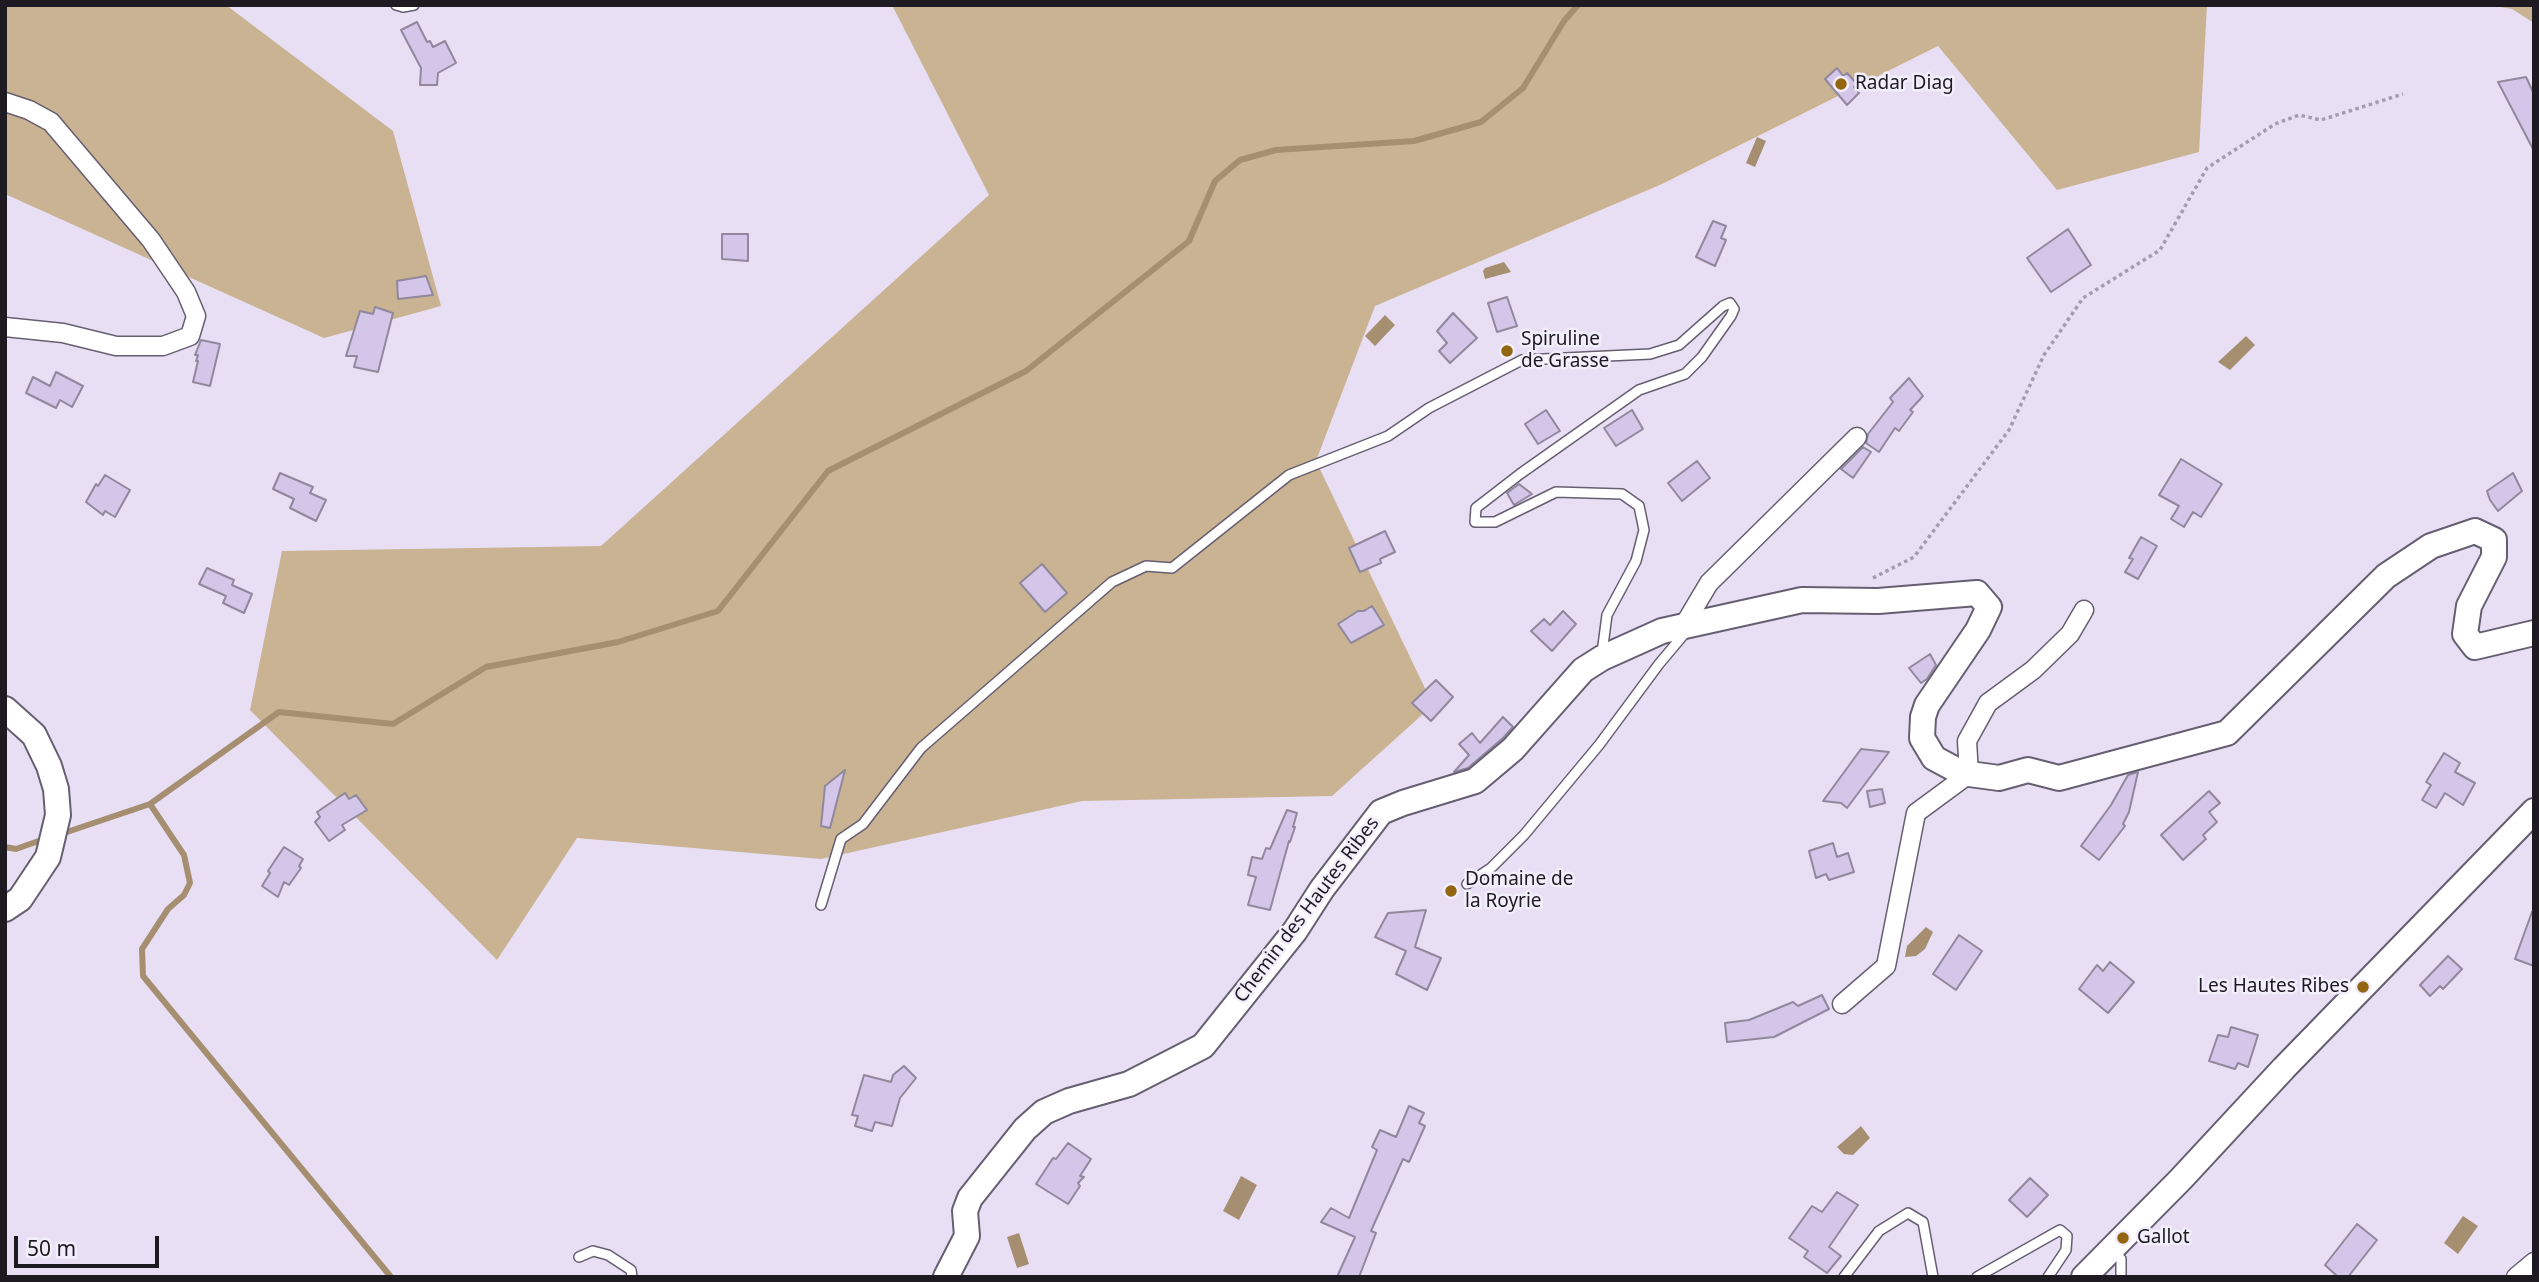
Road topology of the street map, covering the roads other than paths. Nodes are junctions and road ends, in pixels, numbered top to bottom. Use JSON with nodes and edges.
{"nodes":[{"id":1,"x":396,"y":5,"type":"edge"},
{"id":2,"x":414,"y":5,"type":"edge"},
{"id":3,"x":5,"y":102,"type":"edge"},
{"id":4,"x":5,"y":327,"type":"edge"},
{"id":5,"x":1857,"y":437,"type":"dead end"},
{"id":6,"x":2084,"y":610,"type":"dead end"},
{"id":7,"x":1689,"y":624,"type":"junction"},
{"id":8,"x":2534,"y":633,"type":"edge"},
{"id":9,"x":1602,"y":658,"type":"junction"},
{"id":10,"x":5,"y":709,"type":"edge"},
{"id":11,"x":1969,"y":774,"type":"junction"},
{"id":12,"x":2534,"y":811,"type":"edge"},
{"id":13,"x":1467,"y":884,"type":"dead end"},
{"id":14,"x":13,"y":904,"type":"edge"},
{"id":15,"x":821,"y":905,"type":"dead end"},
{"id":16,"x":1842,"y":1004,"type":"dead end"},
{"id":17,"x":2112,"y":1249,"type":"junction"},
{"id":18,"x":579,"y":1257,"type":"dead end"},
{"id":19,"x":2529,"y":1268,"type":"edge"},
{"id":20,"x":632,"y":1277,"type":"edge"},
{"id":21,"x":946,"y":1277,"type":"edge"},
{"id":22,"x":1844,"y":1277,"type":"edge"},
{"id":23,"x":1933,"y":1277,"type":"edge"},
{"id":24,"x":1977,"y":1277,"type":"edge"},
{"id":25,"x":2048,"y":1277,"type":"edge"},
{"id":26,"x":2084,"y":1277,"type":"edge"},
{"id":27,"x":2121,"y":1277,"type":"edge"},
{"id":28,"x":2515,"y":1277,"type":"edge"}],
"edges":[{"from":1,"to":2,"type":"lane"},
{"from":3,"to":4,"type":"street"},
{"from":5,"to":7,"type":"street"},
{"from":6,"to":11,"type":"street"},
{"from":7,"to":9,"type":"street","name":"Chemin des Hautes Ribes"},
{"from":7,"to":11,"type":"street","name":"Chemin des Hautes Ribes"},
{"from":7,"to":13,"type":"lane"},
{"from":8,"to":11,"type":"street","name":"Chemin des Hautes Ribes"},
{"from":9,"to":15,"type":"lane"},
{"from":9,"to":21,"type":"street","name":"Chemin des Hautes Ribes"},
{"from":10,"to":14,"type":"street"},
{"from":11,"to":16,"type":"street"},
{"from":12,"to":17,"type":"street"},
{"from":17,"to":26,"type":"street"},
{"from":17,"to":27,"type":"lane"},
{"from":18,"to":20,"type":"lane"},
{"from":19,"to":28,"type":"street"},
{"from":22,"to":23,"type":"lane"},
{"from":24,"to":25,"type":"lane"}]}
